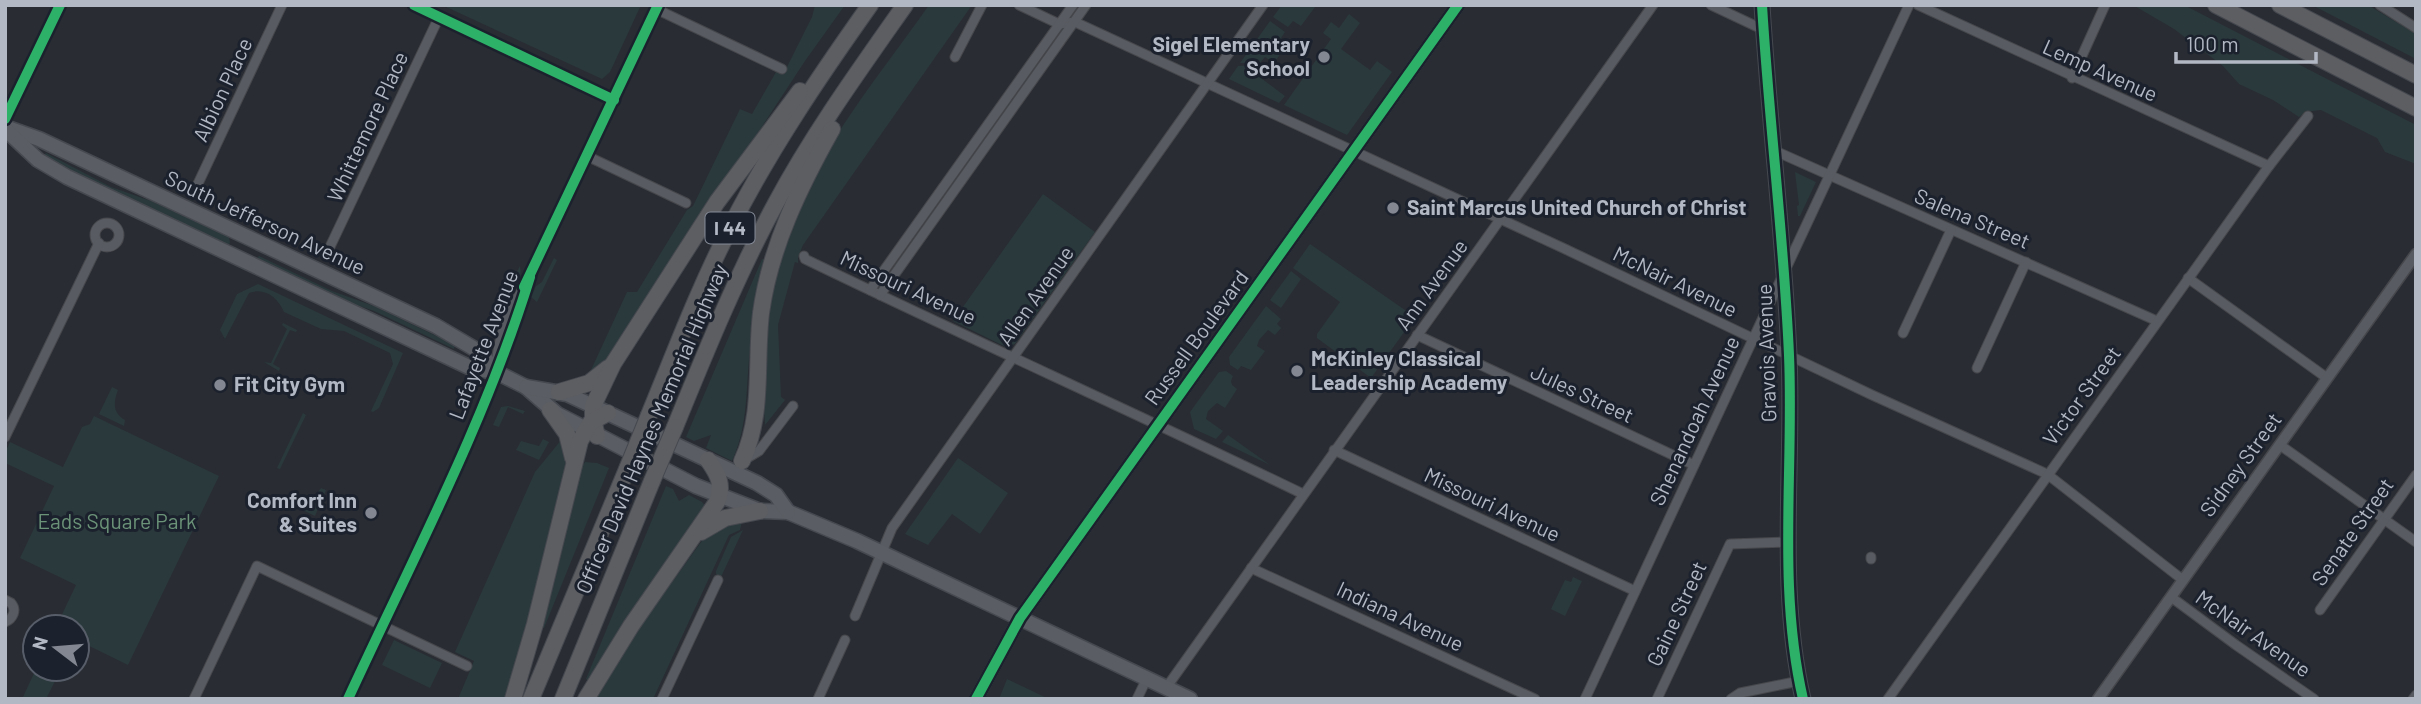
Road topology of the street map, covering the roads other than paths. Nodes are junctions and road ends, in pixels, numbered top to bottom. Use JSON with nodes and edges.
{"nodes":[{"id":1,"x":60,"y":5,"type":"edge"},
{"id":2,"x":282,"y":5,"type":"edge"},
{"id":3,"x":414,"y":5,"type":"edge"},
{"id":4,"x":870,"y":5,"type":"edge"},
{"id":5,"x":905,"y":5,"type":"edge"},
{"id":6,"x":982,"y":5,"type":"edge"},
{"id":7,"x":1019,"y":5,"type":"edge"},
{"id":8,"x":1073,"y":5,"type":"edge"},
{"id":9,"x":1086,"y":5,"type":"edge"},
{"id":10,"x":1263,"y":5,"type":"edge"},
{"id":11,"x":1458,"y":5,"type":"edge"},
{"id":12,"x":1653,"y":5,"type":"edge"},
{"id":13,"x":1711,"y":5,"type":"edge"},
{"id":14,"x":1762,"y":5,"type":"edge"},
{"id":15,"x":1909,"y":5,"type":"edge"},
{"id":16,"x":1918,"y":5,"type":"edge"},
{"id":17,"x":2105,"y":5,"type":"edge"},
{"id":18,"x":2216,"y":5,"type":"edge"},
{"id":19,"x":2280,"y":5,"type":"edge"},
{"id":20,"x":2384,"y":6,"type":"edge"},
{"id":21,"x":657,"y":7,"type":"edge"},
{"id":22,"x":439,"y":17,"type":"junction"},
{"id":23,"x":1074,"y":22,"type":"junction"},
{"id":24,"x":1059,"y":24,"type":"junction"},
{"id":25,"x":2416,"y":28,"type":"edge"},
{"id":26,"x":1764,"y":30,"type":"junction"},
{"id":27,"x":836,"y":54,"type":"junction"},
{"id":28,"x":955,"y":57,"type":"dead end"},
{"id":29,"x":782,"y":69,"type":"dead end"},
{"id":30,"x":858,"y":73,"type":"junction"},
{"id":31,"x":2416,"y":75,"type":"edge"},
{"id":32,"x":2072,"y":78,"type":"junction"},
{"id":33,"x":1209,"y":82,"type":"junction"},
{"id":34,"x":614,"y":100,"type":"junction"},
{"id":35,"x":1001,"y":106,"type":"junction"},
{"id":36,"x":2416,"y":108,"type":"edge"},
{"id":37,"x":1010,"y":112,"type":"junction"},
{"id":38,"x":2308,"y":116,"type":"dead end"},
{"id":39,"x":5,"y":119,"type":"edge"},
{"id":40,"x":5,"y":128,"type":"edge"},
{"id":41,"x":1773,"y":150,"type":"junction"},
{"id":42,"x":1354,"y":151,"type":"junction"},
{"id":43,"x":587,"y":156,"type":"junction"},
{"id":44,"x":2269,"y":166,"type":"junction"},
{"id":45,"x":1831,"y":175,"type":"junction"},
{"id":46,"x":948,"y":180,"type":"junction"},
{"id":47,"x":957,"y":187,"type":"junction"},
{"id":48,"x":195,"y":190,"type":"dead end"},
{"id":49,"x":686,"y":203,"type":"dead end"},
{"id":50,"x":1500,"y":219,"type":"junction"},
{"id":51,"x":1951,"y":230,"type":"junction"},
{"id":52,"x":99,"y":243,"type":"dead end"},
{"id":53,"x":328,"y":251,"type":"dead end"},
{"id":54,"x":2416,"y":254,"type":"edge"},
{"id":55,"x":804,"y":256,"type":"dead end"},
{"id":56,"x":2026,"y":262,"type":"junction"},
{"id":57,"x":1783,"y":275,"type":"junction"},
{"id":58,"x":2188,"y":278,"type":"junction"},
{"id":59,"x":870,"y":290,"type":"junction"},
{"id":60,"x":880,"y":295,"type":"junction"},
{"id":61,"x":2157,"y":321,"type":"junction"},
{"id":62,"x":1903,"y":333,"type":"dead end"},
{"id":63,"x":1417,"y":335,"type":"junction"},
{"id":64,"x":1752,"y":339,"type":"junction"},
{"id":65,"x":1789,"y":356,"type":"junction"},
{"id":66,"x":1014,"y":358,"type":"junction"},
{"id":67,"x":613,"y":364,"type":"junction"},
{"id":68,"x":1977,"y":368,"type":"dead end"},
{"id":69,"x":496,"y":372,"type":"junction"},
{"id":70,"x":2327,"y":378,"type":"junction"},
{"id":71,"x":526,"y":387,"type":"junction"},
{"id":72,"x":559,"y":392,"type":"junction"},
{"id":73,"x":793,"y":406,"type":"dead end"},
{"id":74,"x":550,"y":410,"type":"junction"},
{"id":75,"x":595,"y":421,"type":"junction"},
{"id":76,"x":1158,"y":425,"type":"junction"},
{"id":77,"x":5,"y":437,"type":"edge"},
{"id":78,"x":2280,"y":445,"type":"junction"},
{"id":79,"x":1334,"y":450,"type":"junction"},
{"id":80,"x":708,"y":460,"type":"junction"},
{"id":81,"x":574,"y":463,"type":"junction"},
{"id":82,"x":1694,"y":465,"type":"junction"},
{"id":83,"x":739,"y":468,"type":"junction"},
{"id":84,"x":2047,"y":474,"type":"junction"},
{"id":85,"x":2416,"y":475,"type":"edge"},
{"id":86,"x":720,"y":490,"type":"junction"},
{"id":87,"x":1303,"y":494,"type":"junction"},
{"id":88,"x":760,"y":511,"type":"junction"},
{"id":89,"x":788,"y":512,"type":"junction"},
{"id":90,"x":2384,"y":519,"type":"junction"},
{"id":91,"x":693,"y":537,"type":"junction"},
{"id":92,"x":1789,"y":542,"type":"junction"},
{"id":93,"x":2416,"y":542,"type":"edge"},
{"id":94,"x":882,"y":553,"type":"junction"},
{"id":95,"x":1251,"y":568,"type":"junction"},
{"id":96,"x":718,"y":580,"type":"dead end"},
{"id":97,"x":2183,"y":580,"type":"junction"},
{"id":98,"x":1635,"y":591,"type":"junction"},
{"id":99,"x":2171,"y":597,"type":"junction"},
{"id":100,"x":5,"y":600,"type":"edge"},
{"id":101,"x":2320,"y":610,"type":"dead end"},
{"id":102,"x":855,"y":616,"type":"dead end"},
{"id":103,"x":1020,"y":618,"type":"junction"},
{"id":104,"x":5,"y":622,"type":"edge"},
{"id":105,"x":382,"y":626,"type":"junction"},
{"id":106,"x":845,"y":640,"type":"dead end"},
{"id":107,"x":467,"y":666,"type":"dead end"},
{"id":108,"x":1147,"y":678,"type":"junction"},
{"id":109,"x":1799,"y":681,"type":"junction"},
{"id":110,"x":1166,"y":688,"type":"junction"},
{"id":111,"x":194,"y":699,"type":"edge"},
{"id":112,"x":348,"y":699,"type":"edge"},
{"id":113,"x":513,"y":699,"type":"edge"},
{"id":114,"x":531,"y":699,"type":"edge"},
{"id":115,"x":563,"y":699,"type":"edge"},
{"id":116,"x":586,"y":699,"type":"edge"},
{"id":117,"x":662,"y":699,"type":"edge"},
{"id":118,"x":818,"y":699,"type":"edge"},
{"id":119,"x":976,"y":699,"type":"edge"},
{"id":120,"x":1137,"y":699,"type":"edge"},
{"id":121,"x":1189,"y":699,"type":"edge"},
{"id":122,"x":1535,"y":699,"type":"edge"},
{"id":123,"x":1585,"y":699,"type":"edge"},
{"id":124,"x":1657,"y":699,"type":"edge"},
{"id":125,"x":1731,"y":699,"type":"edge"},
{"id":126,"x":1803,"y":699,"type":"edge"},
{"id":127,"x":1888,"y":699,"type":"edge"},
{"id":128,"x":2098,"y":699,"type":"edge"},
{"id":129,"x":2314,"y":699,"type":"edge"}],
"edges":[{"from":1,"to":39,"type":"street"},
{"from":2,"to":48,"type":"street","name":"Albion Place"},
{"from":3,"to":22,"type":"street"},
{"from":4,"to":27,"type":"highway","name":"Officer David Haynes Memorial Highway","number":"I 44"},
{"from":5,"to":30,"type":"highway","name":"Officer David Haynes Memorial Highway","number":"I 44"},
{"from":6,"to":28,"type":"street"},
{"from":7,"to":24,"type":"street"},
{"from":8,"to":24,"type":"street"},
{"from":9,"to":23,"type":"street"},
{"from":10,"to":33,"type":"street","name":"Allen Avenue"},
{"from":11,"to":42,"type":"main road","name":"Russell Boulevard"},
{"from":12,"to":50,"type":"street","name":"Ann Avenue"},
{"from":13,"to":26,"type":"street"},
{"from":14,"to":26,"type":"main road","name":"Gravois Avenue"},
{"from":15,"to":45,"type":"street","name":"Shenandoah Avenue"},
{"from":16,"to":32,"type":"street","name":"Lemp Avenue"},
{"from":17,"to":32,"type":"street"},
{"from":18,"to":36,"type":"highway"},
{"from":19,"to":31,"type":"highway"},
{"from":20,"to":25,"type":"street"},
{"from":21,"to":29,"type":"street"},
{"from":21,"to":34,"type":"street","name":"Lafayette Avenue"},
{"from":22,"to":34,"type":"street"},
{"from":22,"to":53,"type":"street","name":"Whittemore Place"},
{"from":23,"to":24,"type":"street"},
{"from":23,"to":33,"type":"street","name":"McNair Avenue"},
{"from":23,"to":37,"type":"street"},
{"from":24,"to":35,"type":"street"},
{"from":26,"to":41,"type":"main road","name":"Gravois Avenue"},
{"from":27,"to":67,"type":"highway"},
{"from":27,"to":114,"type":"highway","name":"Officer David Haynes Memorial Highway","number":"I 44","bridge":true},
{"from":30,"to":83,"type":"highway"},
{"from":30,"to":115,"type":"highway","name":"Officer David Haynes Memorial Highway","number":"I 44","bridge":true},
{"from":32,"to":44,"type":"street","name":"Lemp Avenue"},
{"from":33,"to":42,"type":"street","name":"McNair Avenue"},
{"from":33,"to":66,"type":"street","name":"Allen Avenue"},
{"from":34,"to":43,"type":"street","name":"Lafayette Avenue"},
{"from":35,"to":37,"type":"street"},
{"from":35,"to":46,"type":"street"},
{"from":37,"to":47,"type":"street"},
{"from":38,"to":44,"type":"street","name":"Victor Street"},
{"from":40,"to":69,"type":"main road","name":"South Jefferson Avenue"},
{"from":40,"to":69,"type":"main road","name":"South Jefferson Avenue"},
{"from":41,"to":45,"type":"street","name":"Salena Street"},
{"from":41,"to":57,"type":"main road","name":"Gravois Avenue"},
{"from":42,"to":50,"type":"street","name":"McNair Avenue"},
{"from":42,"to":76,"type":"main road","name":"Russell Boulevard"},
{"from":43,"to":49,"type":"street"},
{"from":43,"to":69,"type":"street","name":"Lafayette Avenue"},
{"from":44,"to":58,"type":"street","name":"Victor Street"},
{"from":45,"to":51,"type":"street","name":"Salena Street"},
{"from":45,"to":57,"type":"street","name":"Shenandoah Avenue"},
{"from":46,"to":47,"type":"street"},
{"from":46,"to":59,"type":"street"},
{"from":47,"to":60,"type":"street"},
{"from":50,"to":63,"type":"street","name":"Ann Avenue"},
{"from":50,"to":64,"type":"street","name":"McNair Avenue"},
{"from":51,"to":56,"type":"street","name":"Salena Street"},
{"from":51,"to":62,"type":"street"},
{"from":52,"to":77,"type":"street"},
{"from":54,"to":70,"type":"street","name":"Sidney Street"},
{"from":55,"to":59,"type":"street","name":"Missouri Avenue"},
{"from":56,"to":61,"type":"street","name":"Salena Street"},
{"from":56,"to":68,"type":"street"},
{"from":57,"to":64,"type":"street","name":"Shenandoah Avenue"},
{"from":57,"to":65,"type":"main road","name":"Gravois Avenue"},
{"from":58,"to":61,"type":"street","name":"Victor Street"},
{"from":58,"to":70,"type":"street"},
{"from":59,"to":60,"type":"street","name":"Missouri Avenue"},
{"from":60,"to":66,"type":"street","name":"Missouri Avenue"},
{"from":61,"to":84,"type":"street","name":"Victor Street"},
{"from":63,"to":79,"type":"street","name":"Ann Avenue"},
{"from":63,"to":82,"type":"street","name":"Jules Street"},
{"from":64,"to":65,"type":"street","name":"McNair Avenue"},
{"from":64,"to":82,"type":"street","name":"Shenandoah Avenue"},
{"from":65,"to":84,"type":"street","name":"McNair Avenue"},
{"from":65,"to":92,"type":"main road","name":"Gravois Avenue"},
{"from":66,"to":76,"type":"street","name":"Missouri Avenue"},
{"from":66,"to":94,"type":"street","name":"Allen Avenue"},
{"from":67,"to":72,"type":"highway"},
{"from":67,"to":75,"type":"highway"},
{"from":69,"to":71,"type":"main road","name":"South Jefferson Avenue"},
{"from":69,"to":105,"type":"street","name":"Lafayette Avenue"},
{"from":70,"to":78,"type":"street","name":"Sidney Street"},
{"from":71,"to":72,"type":"main road","name":"South Jefferson Avenue"},
{"from":71,"to":74,"type":"main road","name":"South Jefferson Avenue"},
{"from":72,"to":75,"type":"main road","name":"South Jefferson Avenue"},
{"from":73,"to":83,"type":"street"},
{"from":74,"to":75,"type":"main road","name":"South Jefferson Avenue"},
{"from":74,"to":81,"type":"highway"},
{"from":75,"to":80,"type":"main road","name":"South Jefferson Avenue"},
{"from":75,"to":81,"type":"highway"},
{"from":75,"to":86,"type":"main road","name":"South Jefferson Avenue"},
{"from":76,"to":87,"type":"street","name":"Missouri Avenue"},
{"from":76,"to":103,"type":"main road","name":"Russell Boulevard"},
{"from":78,"to":90,"type":"street"},
{"from":78,"to":97,"type":"street","name":"Sidney Street"},
{"from":79,"to":87,"type":"street","name":"Ann Avenue"},
{"from":79,"to":98,"type":"street","name":"Missouri Avenue"},
{"from":80,"to":83,"type":"main road","name":"South Jefferson Avenue"},
{"from":80,"to":86,"type":"highway"},
{"from":81,"to":113,"type":"highway"},
{"from":82,"to":98,"type":"street","name":"Shenandoah Avenue"},
{"from":83,"to":86,"type":"main road"},
{"from":83,"to":89,"type":"main road","name":"South Jefferson Avenue"},
{"from":84,"to":97,"type":"street","name":"McNair Avenue"},
{"from":84,"to":127,"type":"street","name":"Victor Street"},
{"from":85,"to":90,"type":"street","name":"Senate Street"},
{"from":86,"to":88,"type":"main road","name":"South Jefferson Avenue"},
{"from":86,"to":91,"type":"highway"},
{"from":87,"to":95,"type":"street","name":"Ann Avenue"},
{"from":88,"to":89,"type":"main road","name":"South Jefferson Avenue"},
{"from":88,"to":91,"type":"highway"},
{"from":89,"to":94,"type":"main road","name":"South Jefferson Avenue"},
{"from":90,"to":93,"type":"street"},
{"from":90,"to":101,"type":"street","name":"Senate Street"},
{"from":91,"to":116,"type":"highway"},
{"from":92,"to":109,"type":"main road","name":"Gravois Avenue"},
{"from":92,"to":124,"type":"street","name":"Gaine Street"},
{"from":94,"to":102,"type":"street","name":"Allen Avenue"},
{"from":94,"to":103,"type":"main road","name":"South Jefferson Avenue"},
{"from":95,"to":110,"type":"street","name":"Ann Avenue"},
{"from":95,"to":122,"type":"street","name":"Indiana Avenue"},
{"from":96,"to":117,"type":"street"},
{"from":97,"to":99,"type":"street","name":"Sidney Street"},
{"from":98,"to":123,"type":"street","name":"Shenandoah Avenue"},
{"from":99,"to":128,"type":"street","name":"Sidney Street"},
{"from":99,"to":129,"type":"street","name":"McNair Avenue"},
{"from":100,"to":104,"type":"street"},
{"from":103,"to":108,"type":"main road","name":"South Jefferson Avenue"},
{"from":103,"to":119,"type":"main road","name":"Russell Boulevard"},
{"from":105,"to":107,"type":"street"},
{"from":105,"to":111,"type":"street"},
{"from":105,"to":112,"type":"street","name":"Lafayette Avenue"},
{"from":106,"to":118,"type":"street"},
{"from":108,"to":110,"type":"main road","name":"South Jefferson Avenue"},
{"from":108,"to":120,"type":"street"},
{"from":109,"to":125,"type":"street"},
{"from":109,"to":126,"type":"main road","name":"Gravois Avenue"},
{"from":110,"to":121,"type":"main road","name":"South Jefferson Avenue"}]}
